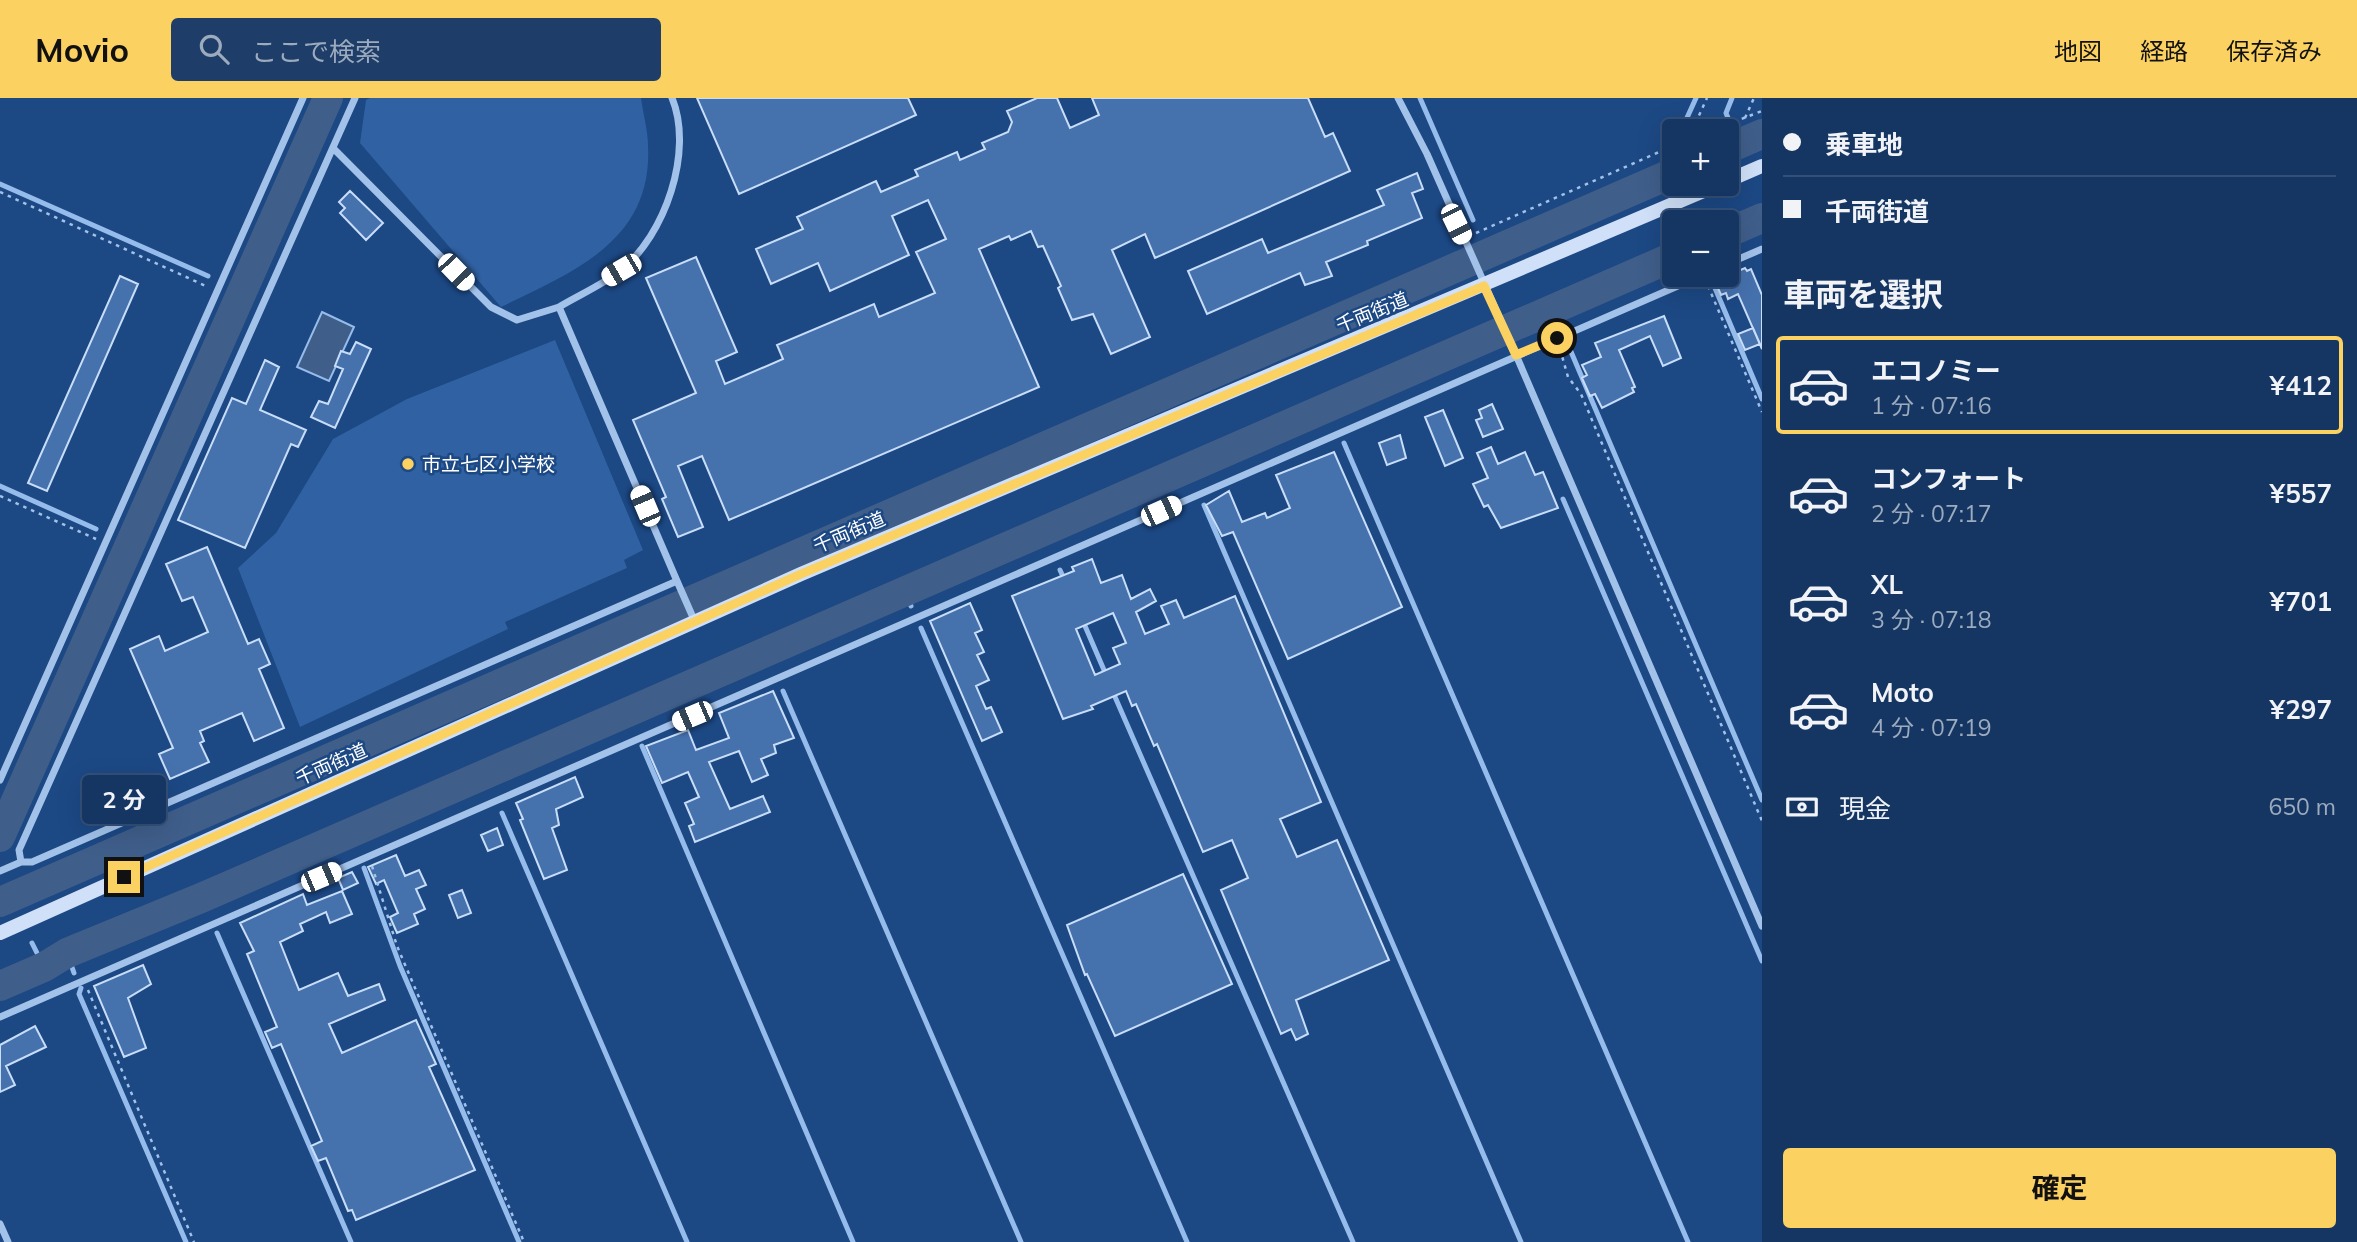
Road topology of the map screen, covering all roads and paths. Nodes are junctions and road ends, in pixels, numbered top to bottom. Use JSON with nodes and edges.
{"nodes":[{"id":1,"x":303,"y":98,"type":"edge"},
{"id":2,"x":355,"y":98,"type":"edge"},
{"id":3,"x":672,"y":98,"type":"edge"},
{"id":4,"x":1398,"y":98,"type":"edge"},
{"id":5,"x":1707,"y":98,"type":"edge"},
{"id":6,"x":1754,"y":98,"type":"edge"},
{"id":7,"x":1762,"y":111,"type":"edge"},
{"id":8,"x":1745,"y":118,"type":"junction"},
{"id":9,"x":1697,"y":119,"type":"edge"},
{"id":10,"x":1739,"y":120,"type":"edge"},
{"id":11,"x":333,"y":148,"type":"junction"},
{"id":12,"x":1662,"y":151,"type":"edge"},
{"id":13,"x":1762,"y":166,"type":"edge"},
{"id":14,"x":1739,"y":176,"type":"edge"},
{"id":15,"x":0,"y":192,"type":"edge"},
{"id":16,"x":1694,"y":196,"type":"edge"},
{"id":17,"x":1463,"y":238,"type":"junction"},
{"id":18,"x":1762,"y":249,"type":"edge"},
{"id":19,"x":1739,"y":259,"type":"edge"},
{"id":20,"x":1675,"y":287,"type":"edge"},
{"id":21,"x":1708,"y":287,"type":"edge"},
{"id":22,"x":217,"y":291,"type":"junction"},
{"id":23,"x":1487,"y":293,"type":"junction"},
{"id":24,"x":559,"y":306,"type":"junction"},
{"id":25,"x":1557,"y":338,"type":"junction"},
{"id":26,"x":1514,"y":353,"type":"junction"},
{"id":27,"x":1762,"y":412,"type":"edge"},
{"id":28,"x":0,"y":496,"type":"edge"},
{"id":29,"x":105,"y":543,"type":"junction"},
{"id":30,"x":677,"y":581,"type":"junction"},
{"id":31,"x":695,"y":622,"type":"junction"},
{"id":32,"x":0,"y":780,"type":"edge"},
{"id":33,"x":1762,"y":821,"type":"edge"},
{"id":34,"x":369,"y":856,"type":"junction"},
{"id":35,"x":18,"y":863,"type":"junction"},
{"id":36,"x":0,"y":871,"type":"edge"},
{"id":37,"x":1762,"y":926,"type":"edge"},
{"id":38,"x":0,"y":933,"type":"edge"},
{"id":39,"x":84,"y":980,"type":"junction"},
{"id":40,"x":0,"y":1017,"type":"edge"},
{"id":41,"x":0,"y":1224,"type":"edge"},
{"id":42,"x":8,"y":1242,"type":"edge"},
{"id":43,"x":194,"y":1242,"type":"edge"},
{"id":44,"x":524,"y":1242,"type":"edge"}],
"edges":[{"from":1,"to":22,"type":"street"},
{"from":2,"to":11,"type":"street"},
{"from":3,"to":24,"type":"street"},
{"from":4,"to":17,"type":"street"},
{"from":5,"to":9,"type":"path"},
{"from":6,"to":8,"type":"path"},
{"from":7,"to":8,"type":"path"},
{"from":8,"to":10,"type":"path"},
{"from":11,"to":24,"type":"street"},
{"from":11,"to":35,"type":"street"},
{"from":12,"to":17,"type":"path"},
{"from":13,"to":14,"type":"street"},
{"from":15,"to":22,"type":"path"},
{"from":16,"to":23,"type":"street","name":"千両街道"},
{"from":17,"to":23,"type":"street"},
{"from":18,"to":19,"type":"street"},
{"from":20,"to":25,"type":"street"},
{"from":21,"to":27,"type":"path"},
{"from":22,"to":29,"type":"street"},
{"from":23,"to":26,"type":"street"},
{"from":23,"to":31,"type":"street","name":"千両街道"},
{"from":24,"to":30,"type":"street"},
{"from":25,"to":26,"type":"street"},
{"from":25,"to":33,"type":"path"},
{"from":26,"to":34,"type":"street"},
{"from":26,"to":37,"type":"street"},
{"from":28,"to":29,"type":"path"},
{"from":29,"to":32,"type":"street"},
{"from":30,"to":31,"type":"street"},
{"from":30,"to":35,"type":"street"},
{"from":31,"to":38,"type":"street","name":"千両街道"},
{"from":34,"to":39,"type":"street"},
{"from":34,"to":44,"type":"path"},
{"from":35,"to":36,"type":"street"},
{"from":39,"to":40,"type":"street"},
{"from":39,"to":43,"type":"path"},
{"from":41,"to":42,"type":"street"}]}
